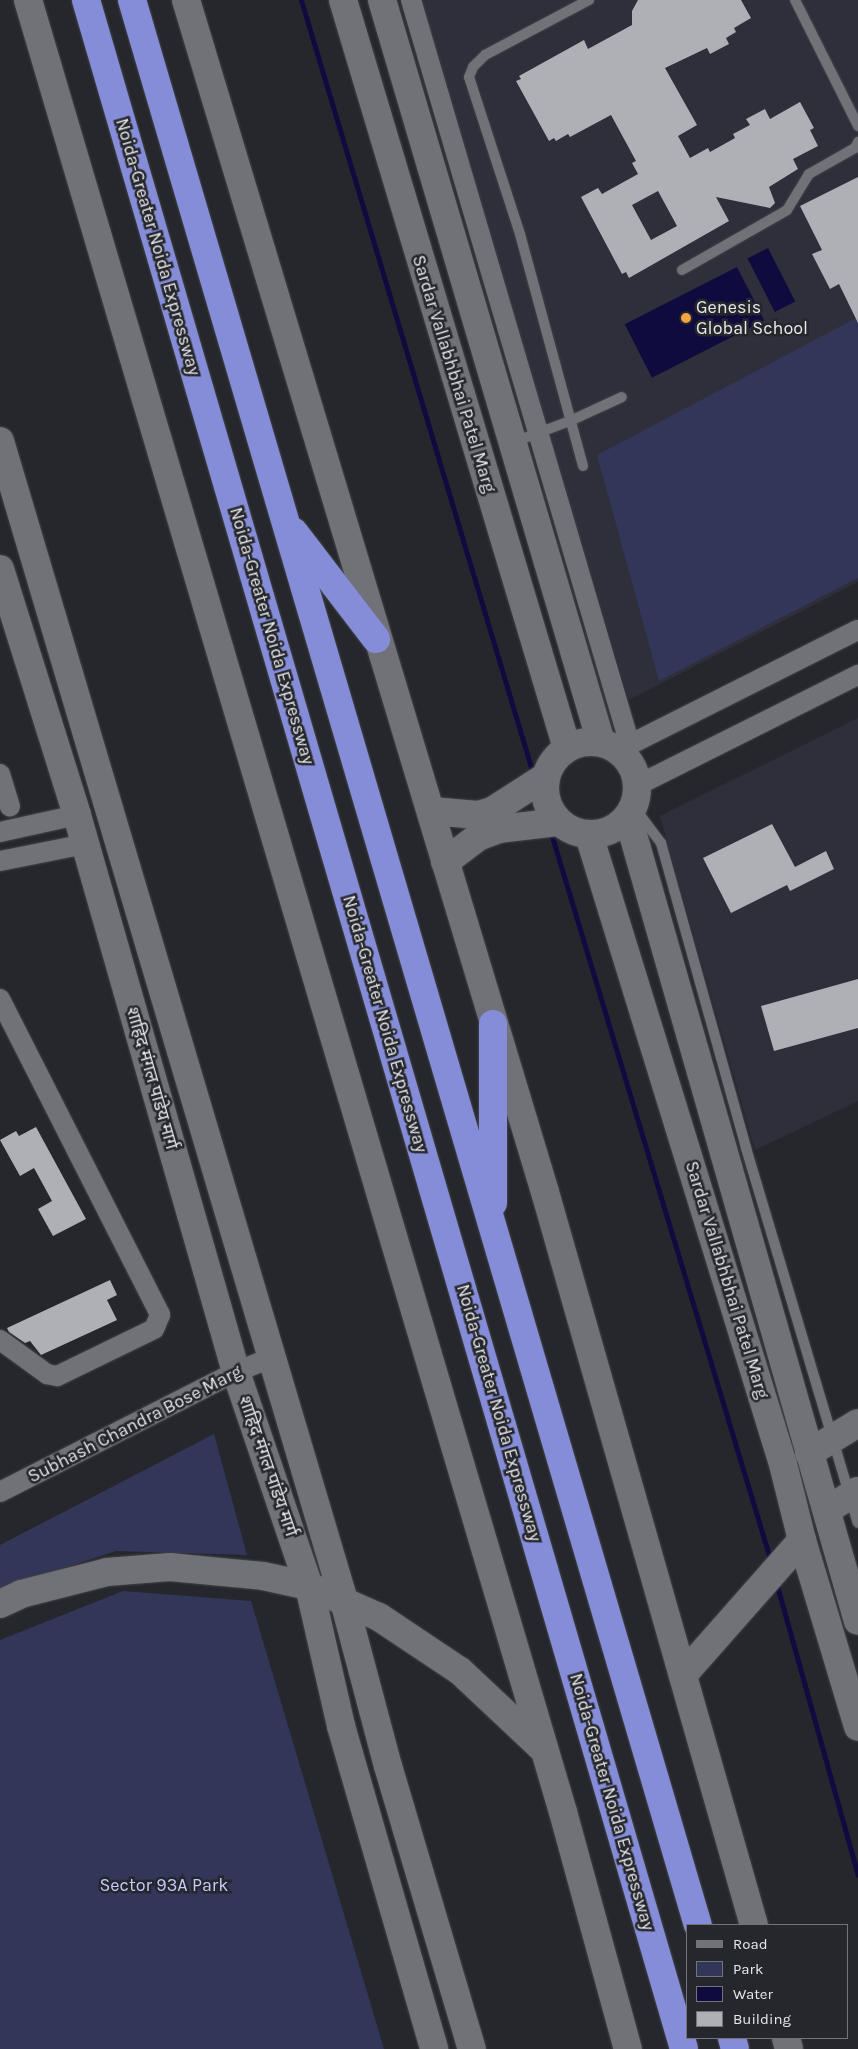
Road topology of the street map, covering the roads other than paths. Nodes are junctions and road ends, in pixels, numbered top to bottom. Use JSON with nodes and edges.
{"nodes":[{"id":1,"x":28,"y":0,"type":"edge"},
{"id":2,"x":86,"y":0,"type":"edge"},
{"id":3,"x":132,"y":0,"type":"edge"},
{"id":4,"x":186,"y":0,"type":"edge"},
{"id":5,"x":342,"y":0,"type":"edge"},
{"id":6,"x":382,"y":0,"type":"edge"},
{"id":7,"x":411,"y":0,"type":"edge"},
{"id":8,"x":589,"y":0,"type":"edge"},
{"id":9,"x":795,"y":0,"type":"edge"},
{"id":10,"x":858,"y":126,"type":"edge"},
{"id":11,"x":858,"y":142,"type":"edge"},
{"id":12,"x":682,"y":270,"type":"dead end"},
{"id":13,"x":622,"y":397,"type":"dead end"},
{"id":14,"x":570,"y":421,"type":"junction"},
{"id":15,"x":525,"y":438,"type":"junction"},
{"id":16,"x":0,"y":441,"type":"edge"},
{"id":17,"x":582,"y":466,"type":"dead end"},
{"id":18,"x":284,"y":519,"type":"junction"},
{"id":19,"x":0,"y":569,"type":"edge"},
{"id":20,"x":858,"y":630,"type":"edge"},
{"id":21,"x":376,"y":639,"type":"junction"},
{"id":22,"x":858,"y":675,"type":"edge"},
{"id":23,"x":617,"y":746,"type":"junction"},
{"id":24,"x":567,"y":748,"type":"junction"},
{"id":25,"x":0,"y":774,"type":"edge"},
{"id":26,"x":545,"y":777,"type":"junction"},
{"id":27,"x":633,"y":803,"type":"junction"},
{"id":28,"x":10,"y":807,"type":"dead end"},
{"id":29,"x":431,"y":812,"type":"junction"},
{"id":30,"x":77,"y":815,"type":"junction"},
{"id":31,"x":559,"y":822,"type":"junction"},
{"id":32,"x":3,"y":831,"type":"edge"},
{"id":33,"x":589,"y":835,"type":"junction"},
{"id":34,"x":85,"y":844,"type":"junction"},
{"id":35,"x":8,"y":859,"type":"edge"},
{"id":36,"x":446,"y":862,"type":"junction"},
{"id":37,"x":0,"y":999,"type":"edge"},
{"id":38,"x":494,"y":1024,"type":"junction"},
{"id":39,"x":735,"y":1151,"type":"junction"},
{"id":40,"x":492,"y":1232,"type":"junction"},
{"id":41,"x":0,"y":1340,"type":"edge"},
{"id":42,"x":270,"y":1358,"type":"junction"},
{"id":43,"x":236,"y":1372,"type":"junction"},
{"id":44,"x":858,"y":1423,"type":"edge"},
{"id":45,"x":833,"y":1438,"type":"junction"},
{"id":46,"x":808,"y":1453,"type":"junction"},
{"id":47,"x":0,"y":1492,"type":"edge"},
{"id":48,"x":854,"y":1493,"type":"edge"},
{"id":49,"x":826,"y":1510,"type":"junction"},
{"id":50,"x":858,"y":1523,"type":"edge"},
{"id":51,"x":794,"y":1550,"type":"junction"},
{"id":52,"x":309,"y":1586,"type":"junction"},
{"id":53,"x":344,"y":1600,"type":"junction"},
{"id":54,"x":0,"y":1604,"type":"edge"},
{"id":55,"x":858,"y":1621,"type":"edge"},
{"id":56,"x":683,"y":1675,"type":"junction"},
{"id":57,"x":858,"y":1727,"type":"edge"},
{"id":58,"x":545,"y":1751,"type":"junction"},
{"id":59,"x":698,"y":1924,"type":"edge"},
{"id":60,"x":754,"y":1924,"type":"edge"},
{"id":61,"x":434,"y":2049,"type":"edge"},
{"id":62,"x":472,"y":2049,"type":"edge"},
{"id":63,"x":628,"y":2049,"type":"edge"},
{"id":64,"x":684,"y":2049,"type":"edge"}],
"edges":[{"from":1,"to":58,"type":"street"},
{"from":2,"to":64,"type":"highway","name":"Noida-Greater Noida Expressway"},
{"from":3,"to":18,"type":"highway"},
{"from":4,"to":21,"type":"street"},
{"from":5,"to":24,"type":"street","name":"Sardar Vallabhbhai Patel Marg"},
{"from":6,"to":15,"type":"street","name":"Sardar Vallabhbhai Patel Marg"},
{"from":7,"to":15,"type":"street"},
{"from":8,"to":14,"type":"lane"},
{"from":9,"to":10,"type":"lane"},
{"from":11,"to":12,"type":"lane"},
{"from":13,"to":14,"type":"lane"},
{"from":14,"to":15,"type":"lane"},
{"from":14,"to":17,"type":"lane"},
{"from":15,"to":23,"type":"street","name":"Sardar Vallabhbhai Patel Marg"},
{"from":16,"to":42,"type":"street"},
{"from":18,"to":21,"type":"highway"},
{"from":18,"to":40,"type":"highway"},
{"from":19,"to":30,"type":"street","name":"शाहिद मंगल पांडेय मार्ग"},
{"from":20,"to":23,"type":"street"},
{"from":21,"to":29,"type":"street"},
{"from":22,"to":27,"type":"street"},
{"from":23,"to":24,"type":"street"},
{"from":23,"to":27,"type":"street","name":"Sardar Vallabhbhai Patel Marg"},
{"from":24,"to":26,"type":"street"},
{"from":25,"to":28,"type":"street"},
{"from":26,"to":29,"type":"street"},
{"from":26,"to":31,"type":"street"},
{"from":27,"to":33,"type":"street"},
{"from":27,"to":39,"type":"street","name":"Sardar Vallabhbhai Patel Marg"},
{"from":29,"to":36,"type":"street"},
{"from":30,"to":32,"type":"street"},
{"from":30,"to":34,"type":"street","name":"शाहिद मंगल पांडेय मार्ग"},
{"from":31,"to":33,"type":"street"},
{"from":31,"to":36,"type":"street"},
{"from":32,"to":35,"type":"street"},
{"from":33,"to":51,"type":"street","name":"Sardar Vallabhbhai Patel Marg"},
{"from":34,"to":35,"type":"street"},
{"from":34,"to":43,"type":"street","name":"शाहिद मंगल पांडेय मार्ग"},
{"from":36,"to":38,"type":"street"},
{"from":37,"to":41,"type":"street"},
{"from":38,"to":40,"type":"highway"},
{"from":38,"to":56,"type":"street"},
{"from":39,"to":45,"type":"lane"},
{"from":39,"to":46,"type":"street","name":"Sardar Vallabhbhai Patel Marg"},
{"from":40,"to":59,"type":"highway"},
{"from":42,"to":43,"type":"street","name":"Subhash Chandra Bose Marg"},
{"from":42,"to":53,"type":"street"},
{"from":43,"to":47,"type":"street","name":"Subhash Chandra Bose Marg"},
{"from":43,"to":52,"type":"street","name":"शाहिद मंगल पांडेय मार्ग"},
{"from":44,"to":45,"type":"street"},
{"from":45,"to":46,"type":"street"},
{"from":45,"to":48,"type":"lane"},
{"from":46,"to":49,"type":"street","name":"Sardar Vallabhbhai Patel Marg"},
{"from":48,"to":49,"type":"street"},
{"from":48,"to":50,"type":"lane"},
{"from":49,"to":55,"type":"street","name":"Sardar Vallabhbhai Patel Marg"},
{"from":51,"to":56,"type":"street"},
{"from":51,"to":57,"type":"street","name":"Sardar Vallabhbhai Patel Marg"},
{"from":52,"to":53,"type":"street"},
{"from":52,"to":54,"type":"street"},
{"from":52,"to":61,"type":"street","name":"शाहिद मंगल पांडेय मार्ग"},
{"from":53,"to":58,"type":"street"},
{"from":53,"to":62,"type":"street"},
{"from":56,"to":60,"type":"street"},
{"from":58,"to":63,"type":"street"}]}
